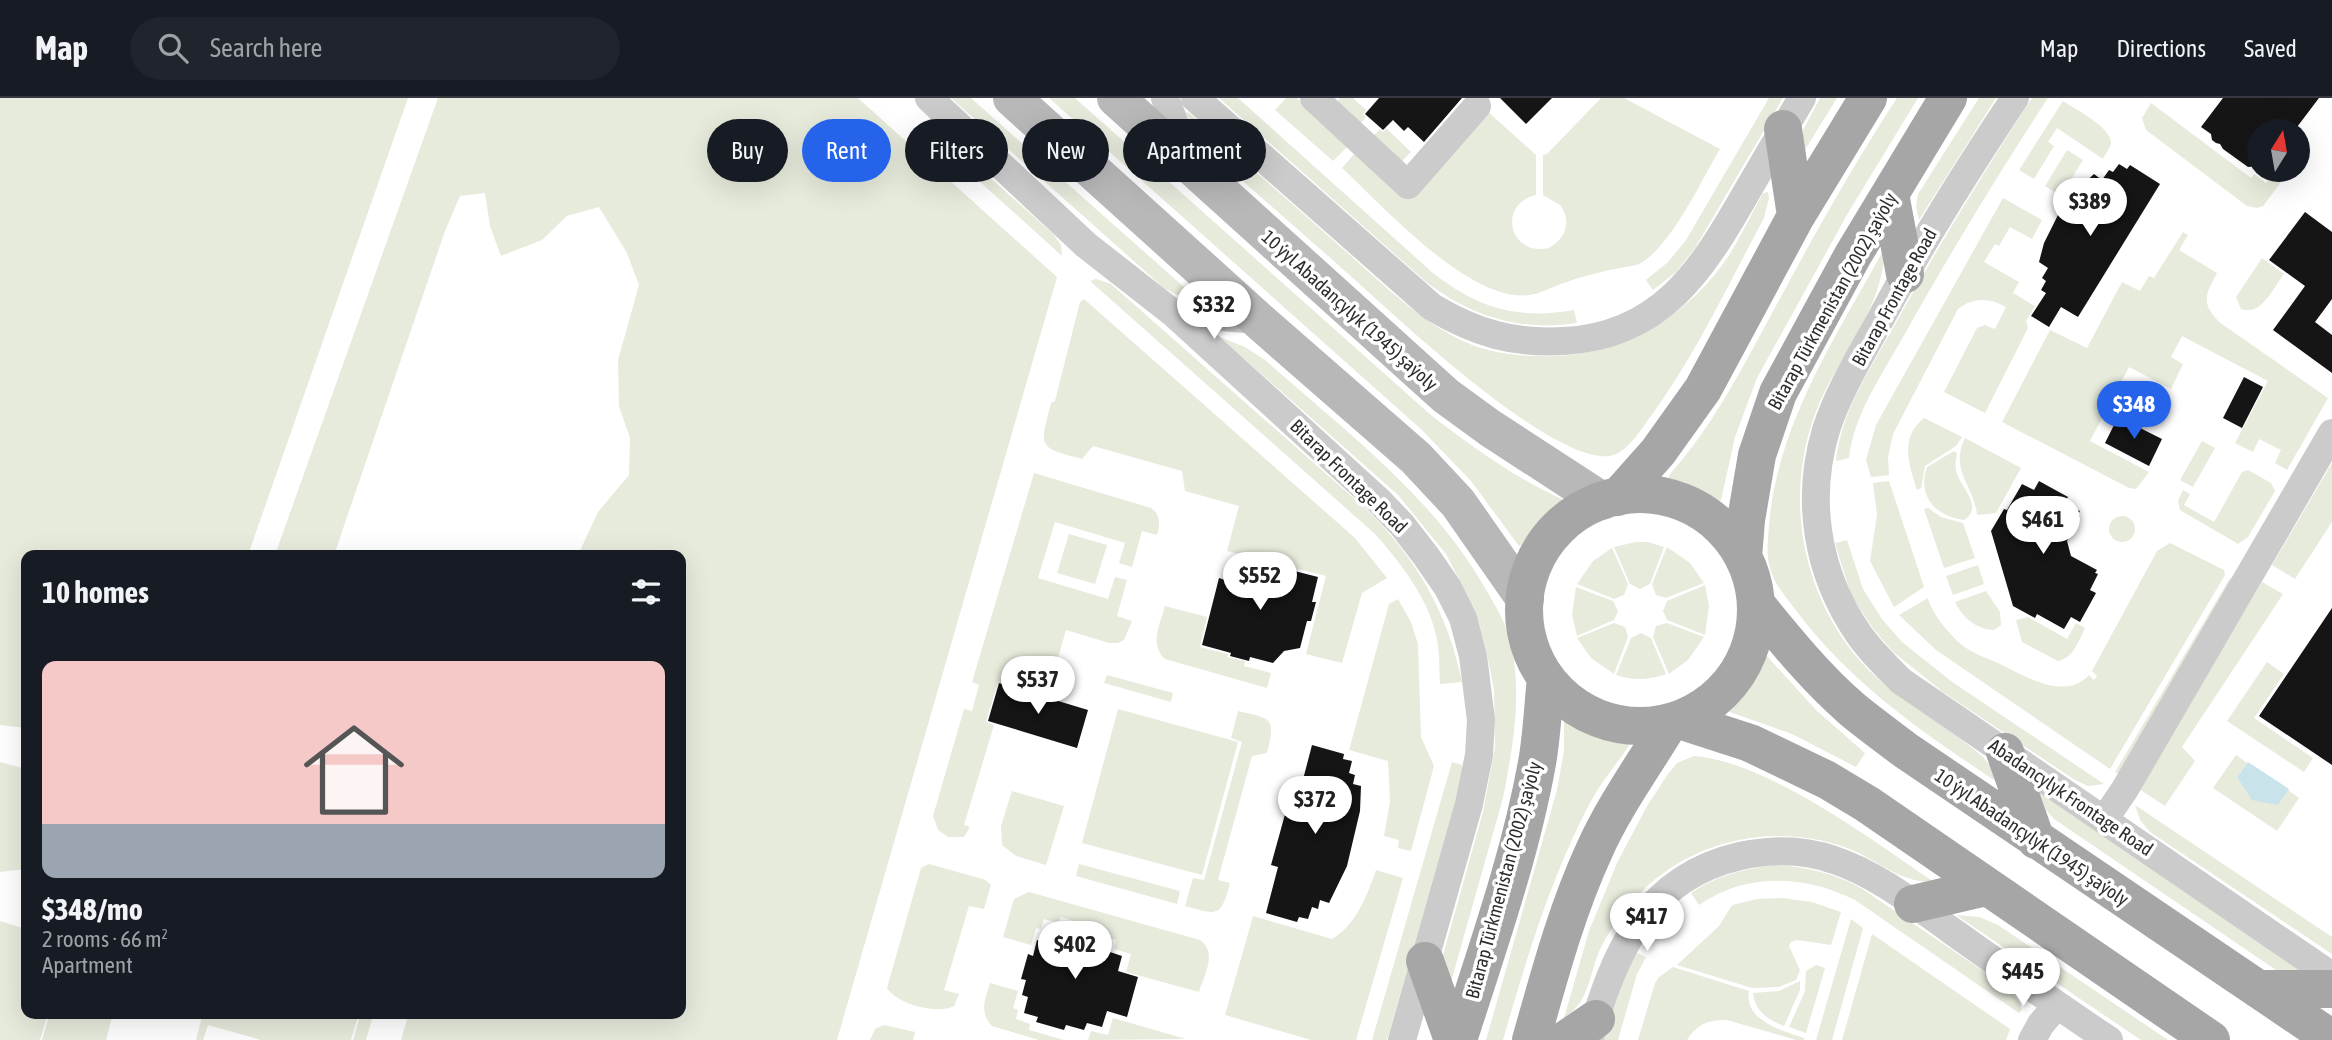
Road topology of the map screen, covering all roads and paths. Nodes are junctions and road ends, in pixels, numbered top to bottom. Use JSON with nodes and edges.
{"nodes":[{"id":1,"x":929,"y":98,"type":"edge"},
{"id":2,"x":1012,"y":98,"type":"edge"},
{"id":3,"x":1116,"y":98,"type":"edge"},
{"id":4,"x":1165,"y":98,"type":"edge"},
{"id":5,"x":1195,"y":98,"type":"edge"},
{"id":6,"x":1314,"y":98,"type":"edge"},
{"id":7,"x":1868,"y":98,"type":"edge"},
{"id":8,"x":1948,"y":98,"type":"edge"},
{"id":9,"x":2015,"y":98,"type":"edge"},
{"id":10,"x":1477,"y":106,"type":"dead end"},
{"id":11,"x":1793,"y":113,"type":"edge"},
{"id":12,"x":1139,"y":119,"type":"edge"},
{"id":13,"x":1173,"y":119,"type":"edge"},
{"id":14,"x":1208,"y":182,"type":"edge"},
{"id":15,"x":1890,"y":194,"type":"junction"},
{"id":16,"x":1796,"y":216,"type":"junction"},
{"id":17,"x":1905,"y":274,"type":"junction"},
{"id":18,"x":1173,"y":313,"type":"junction"},
{"id":19,"x":1258,"y":320,"type":"junction"},
{"id":20,"x":2332,"y":433,"type":"edge"},
{"id":21,"x":1610,"y":499,"type":"junction"},
{"id":22,"x":1744,"y":557,"type":"junction"},
{"id":23,"x":1835,"y":593,"type":"joint"},
{"id":24,"x":1524,"y":600,"type":"junction"},
{"id":25,"x":1756,"y":604,"type":"junction"},
{"id":26,"x":1546,"y":678,"type":"junction"},
{"id":27,"x":1674,"y":721,"type":"junction"},
{"id":28,"x":2004,"y":752,"type":"junction"},
{"id":29,"x":2104,"y":820,"type":"junction"},
{"id":30,"x":2036,"y":840,"type":"junction"},
{"id":31,"x":1986,"y":887,"type":"junction"},
{"id":32,"x":1913,"y":904,"type":"junction"},
{"id":33,"x":1425,"y":961,"type":"junction"},
{"id":34,"x":2332,"y":976,"type":"edge"},
{"id":35,"x":2258,"y":989,"type":"junction"},
{"id":36,"x":2332,"y":989,"type":"edge"},
{"id":37,"x":2057,"y":1005,"type":"junction"},
{"id":38,"x":1593,"y":1029,"type":"edge"},
{"id":39,"x":2332,"y":1039,"type":"edge"},
{"id":40,"x":1402,"y":1040,"type":"edge"},
{"id":41,"x":1455,"y":1040,"type":"edge"},
{"id":42,"x":1531,"y":1040,"type":"edge"},
{"id":43,"x":1565,"y":1040,"type":"edge"},
{"id":44,"x":2032,"y":1040,"type":"edge"},
{"id":45,"x":2109,"y":1040,"type":"edge"},
{"id":46,"x":2211,"y":1040,"type":"edge"}],
"edges":[{"from":1,"to":18,"type":"street"},
{"from":2,"to":19,"type":"main road"},
{"from":3,"to":12,"type":"main road","name":"10 ýyl Abadançylyk (1945) şaýoly"},
{"from":4,"to":13,"type":"street"},
{"from":5,"to":11,"type":"street"},
{"from":6,"to":10,"type":"street"},
{"from":7,"to":16,"type":"main road"},
{"from":8,"to":15,"type":"main road","name":"Bitarap Türkmenistan (2002) şaýoly"},
{"from":9,"to":17,"type":"street","name":"Bitarap Frontage Road"},
{"from":11,"to":16,"type":"main road"},
{"from":14,"to":21,"type":"main road","name":"10 ýyl Abadançylyk (1945) şaýoly"},
{"from":15,"to":17,"type":"main road"},
{"from":15,"to":22,"type":"main road","name":"Bitarap Türkmenistan (2002) şaýoly"},
{"from":16,"to":21,"type":"main road"},
{"from":17,"to":23,"type":"street","name":"Bitarap Frontage Road"},
{"from":18,"to":19,"type":"street"},
{"from":18,"to":33,"type":"street","name":"Bitarap Frontage Road"},
{"from":19,"to":24,"type":"main road"},
{"from":20,"to":29,"type":"street"},
{"from":21,"to":22,"type":"main road"},
{"from":21,"to":24,"type":"main road"},
{"from":22,"to":25,"type":"main road"},
{"from":23,"to":28,"type":"street","name":"Abadancylyk Frontage Road"},
{"from":24,"to":26,"type":"main road"},
{"from":25,"to":27,"type":"main road"},
{"from":25,"to":30,"type":"main road","name":"10 ýyl Abadançylyk (1945) şaýoly"},
{"from":26,"to":27,"type":"main road"},
{"from":26,"to":41,"type":"main road","name":"Bitarap Türkmenistan (2002) şaýoly"},
{"from":27,"to":31,"type":"main road"},
{"from":27,"to":42,"type":"main road"},
{"from":28,"to":29,"type":"street","name":"Abadancylyk Frontage Road"},
{"from":28,"to":30,"type":"main road"},
{"from":29,"to":34,"type":"street","name":"Abadancylyk Frontage Road"},
{"from":30,"to":35,"type":"main road","name":"10 ýyl Abadançylyk (1945) şaýoly"},
{"from":31,"to":32,"type":"main road"},
{"from":31,"to":46,"type":"main road"},
{"from":32,"to":37,"type":"street"},
{"from":32,"to":38,"type":"street"},
{"from":33,"to":40,"type":"street","name":"Bitarap Frontage Road"},
{"from":33,"to":41,"type":"main road"},
{"from":35,"to":36,"type":"main road"},
{"from":35,"to":39,"type":"main road","name":"10 ýyl Abadançylyk (1945) şaýoly"},
{"from":37,"to":44,"type":"street"},
{"from":37,"to":45,"type":"street"},
{"from":38,"to":43,"type":"main road"}]}
